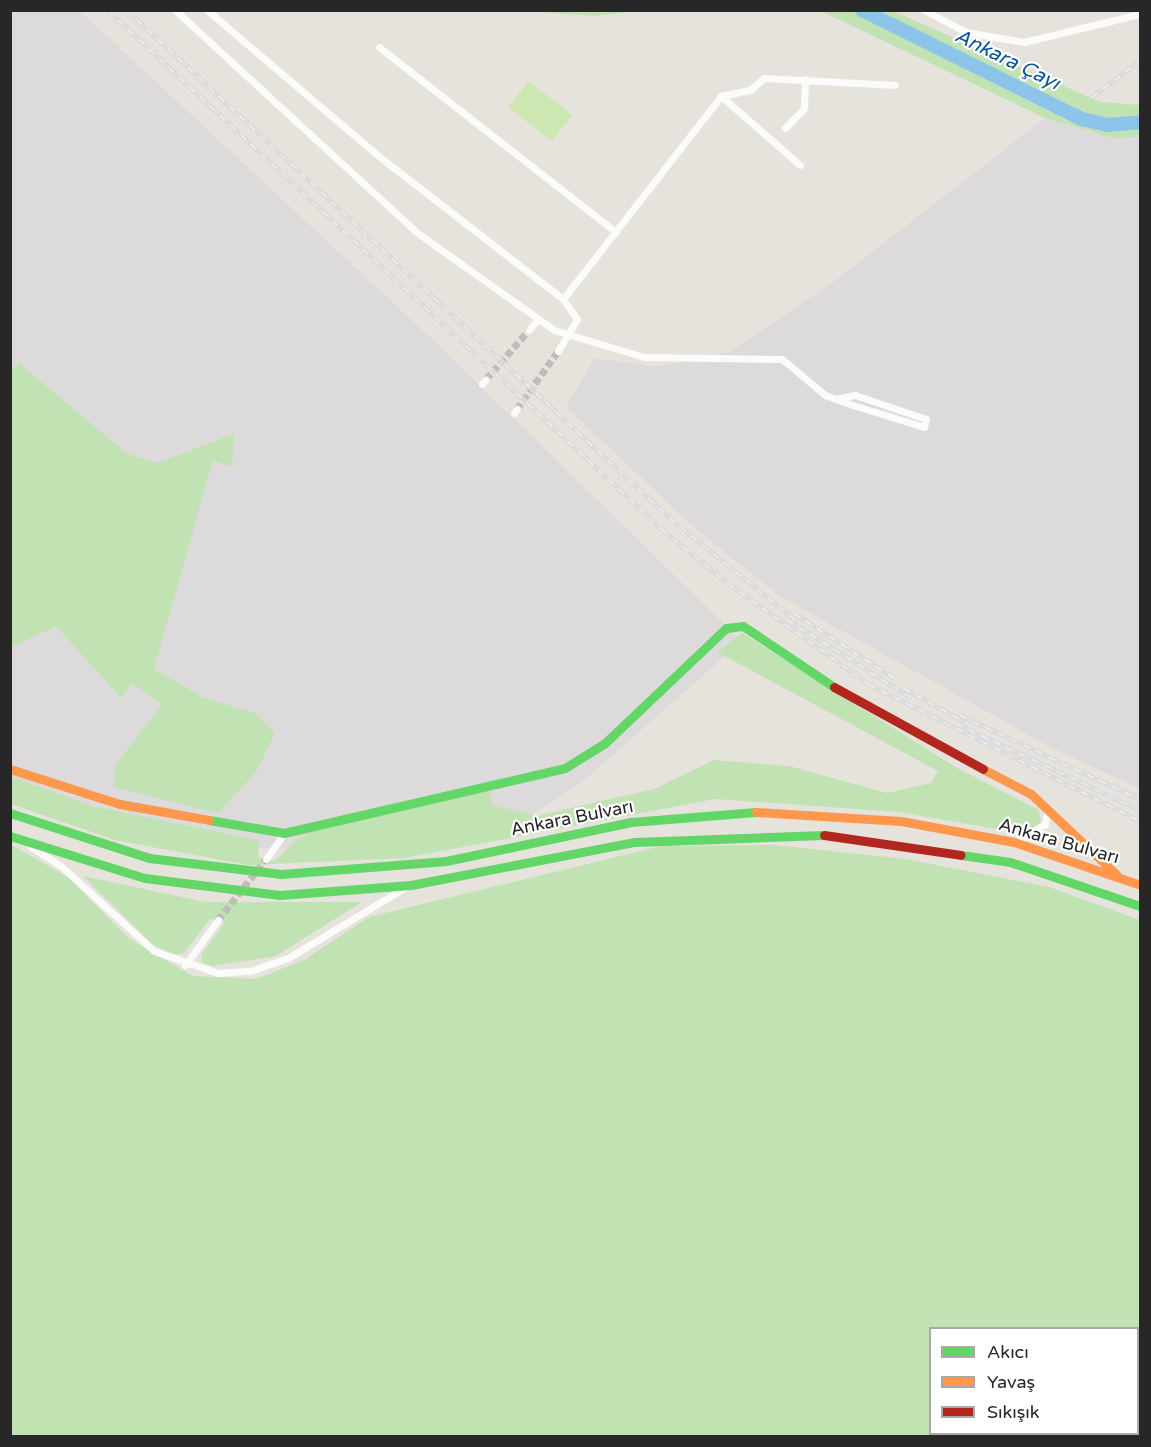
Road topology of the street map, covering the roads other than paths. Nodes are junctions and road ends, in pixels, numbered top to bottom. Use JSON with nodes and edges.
{"nodes":[{"id":1,"x":175,"y":10,"type":"edge"},
{"id":2,"x":207,"y":10,"type":"edge"},
{"id":3,"x":924,"y":10,"type":"edge"},
{"id":4,"x":1140,"y":14,"type":"edge"},
{"id":5,"x":379,"y":47,"type":"dead end"},
{"id":6,"x":805,"y":79,"type":"junction"},
{"id":7,"x":895,"y":85,"type":"dead end"},
{"id":8,"x":721,"y":96,"type":"junction"},
{"id":9,"x":785,"y":128,"type":"dead end"},
{"id":10,"x":800,"y":165,"type":"dead end"},
{"id":11,"x":616,"y":232,"type":"junction"},
{"id":12,"x":563,"y":299,"type":"junction"},
{"id":13,"x":538,"y":319,"type":"junction"},
{"id":14,"x":529,"y":330,"type":"tunnel mouth"},
{"id":15,"x":567,"y":337,"type":"junction"},
{"id":16,"x":558,"y":351,"type":"tunnel mouth"},
{"id":17,"x":836,"y":399,"type":"junction"},
{"id":18,"x":10,"y":769,"type":"edge"},
{"id":19,"x":1048,"y":809,"type":"junction"},
{"id":20,"x":10,"y":813,"type":"edge"},
{"id":21,"x":284,"y":833,"type":"junction"},
{"id":22,"x":10,"y":836,"type":"edge"},
{"id":23,"x":20,"y":840,"type":"junction"},
{"id":24,"x":1014,"y":842,"type":"junction"},
{"id":25,"x":266,"y":859,"type":"tunnel mouth"},
{"id":26,"x":1117,"y":875,"type":"junction"},
{"id":27,"x":411,"y":885,"type":"junction"},
{"id":28,"x":1140,"y":885,"type":"edge"},
{"id":29,"x":1140,"y":906,"type":"edge"},
{"id":30,"x":218,"y":920,"type":"tunnel mouth"},
{"id":31,"x":185,"y":965,"type":"junction"}],
"edges":[{"from":1,"to":13,"type":"street"},
{"from":2,"to":12,"type":"street"},
{"from":3,"to":4,"type":"street"},
{"from":5,"to":11,"type":"street"},
{"from":6,"to":7,"type":"street"},
{"from":6,"to":8,"type":"street"},
{"from":6,"to":9,"type":"street"},
{"from":8,"to":10,"type":"street"},
{"from":8,"to":11,"type":"street"},
{"from":11,"to":12,"type":"street"},
{"from":12,"to":15,"type":"street"},
{"from":13,"to":14,"type":"street"},
{"from":13,"to":15,"type":"street"},
{"from":15,"to":16,"type":"street"},
{"from":15,"to":17,"type":"street"},
{"from":17,"to":17,"type":"street"},
{"from":18,"to":21,"type":"main road"},
{"from":19,"to":21,"type":"main road"},
{"from":19,"to":24,"type":"street"},
{"from":19,"to":26,"type":"main road"},
{"from":20,"to":24,"type":"main road","name":"Ankara Bulvarı"},
{"from":21,"to":25,"type":"street"},
{"from":22,"to":23,"type":"main road","name":"Ankara Bulvarı"},
{"from":23,"to":27,"type":"main road","name":"Ankara Bulvarı"},
{"from":23,"to":31,"type":"street"},
{"from":24,"to":26,"type":"main road","name":"Ankara Bulvarı"},
{"from":26,"to":28,"type":"main road","name":"Ankara Bulvarı"},
{"from":27,"to":29,"type":"main road","name":"Ankara Bulvarı"},
{"from":27,"to":31,"type":"street"},
{"from":30,"to":31,"type":"street"}]}
